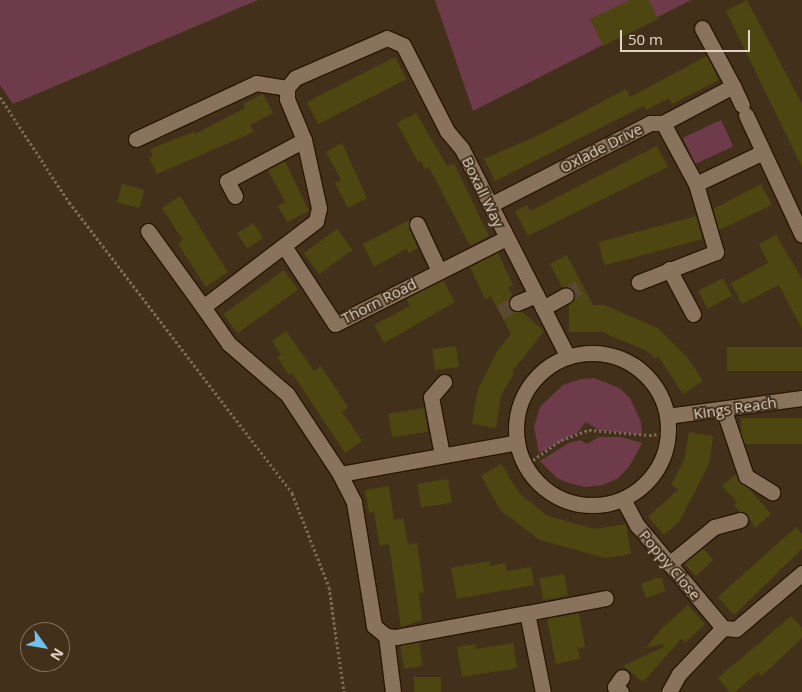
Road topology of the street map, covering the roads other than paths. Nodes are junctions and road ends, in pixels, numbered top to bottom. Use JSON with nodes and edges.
{"nodes":[{"id":1,"x":702,"y":28,"type":"dead end"},
{"id":2,"x":733,"y":86,"type":"junction"},
{"id":3,"x":287,"y":88,"type":"junction"},
{"id":4,"x":663,"y":123,"type":"junction"},
{"id":5,"x":136,"y":139,"type":"dead end"},
{"id":6,"x":304,"y":140,"type":"junction"},
{"id":7,"x":763,"y":152,"type":"junction"},
{"id":8,"x":696,"y":184,"type":"junction"},
{"id":9,"x":235,"y":196,"type":"dead end"},
{"id":10,"x":490,"y":204,"type":"junction"},
{"id":11,"x":417,"y":224,"type":"dead end"},
{"id":12,"x":148,"y":231,"type":"dead end"},
{"id":13,"x":802,"y":235,"type":"edge"},
{"id":14,"x":506,"y":238,"type":"junction"},
{"id":15,"x":284,"y":246,"type":"junction"},
{"id":16,"x":669,"y":270,"type":"junction"},
{"id":17,"x":439,"y":271,"type":"junction"},
{"id":18,"x":639,"y":282,"type":"dead end"},
{"id":19,"x":566,"y":295,"type":"tunnel mouth"},
{"id":20,"x":539,"y":301,"type":"junction"},
{"id":21,"x":517,"y":303,"type":"tunnel mouth"},
{"id":22,"x":203,"y":307,"type":"junction"},
{"id":23,"x":693,"y":314,"type":"dead end"},
{"id":24,"x":568,"y":357,"type":"junction"},
{"id":25,"x":444,"y":382,"type":"dead end"},
{"id":26,"x":802,"y":398,"type":"edge"},
{"id":27,"x":724,"y":410,"type":"junction"},
{"id":28,"x":667,"y":416,"type":"junction"},
{"id":29,"x":517,"y":442,"type":"junction"},
{"id":30,"x":442,"y":455,"type":"junction"},
{"id":31,"x":340,"y":474,"type":"junction"},
{"id":32,"x":772,"y":492,"type":"dead end"},
{"id":33,"x":623,"y":498,"type":"junction"},
{"id":34,"x":740,"y":520,"type":"dead end"},
{"id":35,"x":669,"y":564,"type":"junction"},
{"id":36,"x":802,"y":573,"type":"edge"},
{"id":37,"x":606,"y":598,"type":"dead end"},
{"id":38,"x":527,"y":613,"type":"junction"},
{"id":39,"x":723,"y":628,"type":"junction"},
{"id":40,"x":386,"y":636,"type":"junction"},
{"id":41,"x":393,"y":692,"type":"edge"},
{"id":42,"x":543,"y":692,"type":"edge"},
{"id":43,"x":669,"y":692,"type":"edge"}],
"edges":[{"from":1,"to":2,"type":"street"},
{"from":2,"to":4,"type":"street"},
{"from":2,"to":7,"type":"street"},
{"from":3,"to":5,"type":"street"},
{"from":3,"to":6,"type":"street"},
{"from":3,"to":10,"type":"street","name":"Boxall Way"},
{"from":4,"to":8,"type":"street","name":"Oxlade Drive"},
{"from":4,"to":10,"type":"street","name":"Oxlade Drive"},
{"from":6,"to":9,"type":"street"},
{"from":6,"to":15,"type":"street"},
{"from":7,"to":8,"type":"street"},
{"from":7,"to":13,"type":"street"},
{"from":8,"to":16,"type":"street","name":"Oxlade Drive"},
{"from":10,"to":14,"type":"street","name":"Boxall Way"},
{"from":11,"to":17,"type":"street"},
{"from":12,"to":22,"type":"street"},
{"from":14,"to":17,"type":"street","name":"Thorn Road"},
{"from":14,"to":20,"type":"street","name":"Boxall Way"},
{"from":15,"to":17,"type":"street","name":"Thorn Road"},
{"from":15,"to":22,"type":"street"},
{"from":16,"to":18,"type":"street"},
{"from":16,"to":23,"type":"street"},
{"from":19,"to":20,"type":"street"},
{"from":20,"to":21,"type":"street"},
{"from":20,"to":24,"type":"street","name":"Boxall Way"},
{"from":22,"to":31,"type":"street"},
{"from":24,"to":28,"type":"street"},
{"from":24,"to":29,"type":"street"},
{"from":25,"to":30,"type":"street"},
{"from":26,"to":27,"type":"street","name":"Kings Reach"},
{"from":27,"to":28,"type":"street","name":"Kings Reach"},
{"from":27,"to":32,"type":"street"},
{"from":28,"to":33,"type":"street"},
{"from":29,"to":30,"type":"street"},
{"from":29,"to":33,"type":"street"},
{"from":30,"to":31,"type":"street"},
{"from":31,"to":40,"type":"street"},
{"from":33,"to":35,"type":"street","name":"Poppy Close"},
{"from":34,"to":35,"type":"street"},
{"from":35,"to":39,"type":"street","name":"Poppy Close"},
{"from":36,"to":39,"type":"street"},
{"from":37,"to":38,"type":"street"},
{"from":38,"to":40,"type":"street"},
{"from":38,"to":42,"type":"street"},
{"from":39,"to":43,"type":"street"},
{"from":40,"to":41,"type":"street"}]}
